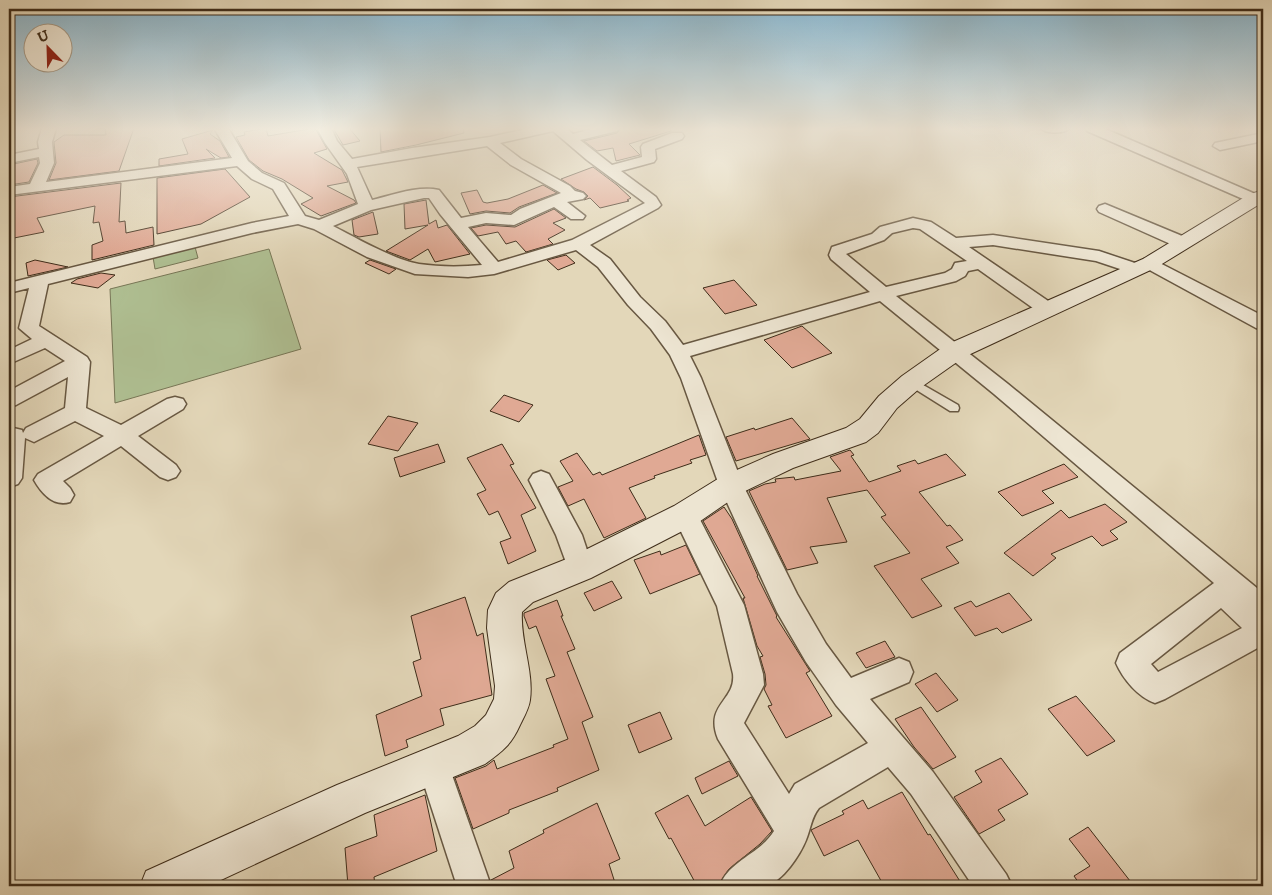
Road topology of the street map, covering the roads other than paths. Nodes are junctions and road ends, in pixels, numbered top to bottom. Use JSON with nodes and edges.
{"nodes":[{"id":1,"x":45,"y":170,"type":"edge"},
{"id":2,"x":174,"y":170,"type":"edge"},
{"id":3,"x":250,"y":170,"type":"edge"},
{"id":4,"x":351,"y":170,"type":"edge"},
{"id":5,"x":532,"y":170,"type":"edge"},
{"id":6,"x":609,"y":170,"type":"edge"},
{"id":7,"x":1193,"y":170,"type":"edge"},
{"id":8,"x":36,"y":188,"type":"junction"},
{"id":9,"x":9,"y":191,"type":"edge"},
{"id":10,"x":568,"y":197,"type":"junction"},
{"id":11,"x":1259,"y":197,"type":"edge"},
{"id":12,"x":366,"y":206,"type":"junction"},
{"id":13,"x":1105,"y":210,"type":"dead end"},
{"id":14,"x":577,"y":216,"type":"dead end"},
{"id":15,"x":299,"y":220,"type":"junction"},
{"id":16,"x":456,"y":224,"type":"junction"},
{"id":17,"x":320,"y":226,"type":"junction"},
{"id":18,"x":1181,"y":242,"type":"junction"},
{"id":19,"x":953,"y":243,"type":"junction"},
{"id":20,"x":578,"y":244,"type":"junction"},
{"id":21,"x":980,"y":263,"type":"junction"},
{"id":22,"x":1142,"y":266,"type":"junction"},
{"id":23,"x":494,"y":269,"type":"junction"},
{"id":24,"x":40,"y":280,"type":"junction"},
{"id":25,"x":9,"y":288,"type":"edge"},
{"id":26,"x":883,"y":294,"type":"junction"},
{"id":27,"x":1047,"y":309,"type":"junction"},
{"id":28,"x":1263,"y":324,"type":"edge"},
{"id":29,"x":46,"y":340,"type":"junction"},
{"id":30,"x":955,"y":351,"type":"junction"},
{"id":31,"x":679,"y":353,"type":"junction"},
{"id":32,"x":9,"y":358,"type":"edge"},
{"id":33,"x":80,"y":362,"type":"junction"},
{"id":34,"x":911,"y":382,"type":"junction"},
{"id":35,"x":9,"y":400,"type":"edge"},
{"id":36,"x":175,"y":404,"type":"dead end"},
{"id":37,"x":954,"y":408,"type":"dead end"},
{"id":38,"x":75,"y":412,"type":"junction"},
{"id":39,"x":34,"y":434,"type":"dead end"},
{"id":40,"x":9,"y":435,"type":"edge"},
{"id":41,"x":122,"y":435,"type":"junction"},
{"id":42,"x":168,"y":472,"type":"dead end"},
{"id":43,"x":10,"y":478,"type":"dead end"},
{"id":44,"x":541,"y":480,"type":"dead end"},
{"id":45,"x":731,"y":486,"type":"junction"},
{"id":46,"x":62,"y":495,"type":"dead end"},
{"id":47,"x":685,"y":515,"type":"junction"},
{"id":48,"x":580,"y":568,"type":"junction"},
{"id":49,"x":1263,"y":610,"type":"edge"},
{"id":50,"x":899,"y":672,"type":"dead end"},
{"id":51,"x":846,"y":695,"type":"junction"},
{"id":52,"x":892,"y":748,"type":"junction"},
{"id":53,"x":434,"y":766,"type":"junction"},
{"id":54,"x":793,"y":831,"type":"junction"},
{"id":55,"x":161,"y":886,"type":"edge"},
{"id":56,"x":474,"y":886,"type":"edge"},
{"id":57,"x":737,"y":886,"type":"edge"},
{"id":58,"x":994,"y":886,"type":"edge"}],
"edges":[{"from":1,"to":8,"type":"street"},
{"from":2,"to":8,"type":"street"},
{"from":3,"to":15,"type":"street"},
{"from":4,"to":12,"type":"street"},
{"from":5,"to":10,"type":"street"},
{"from":6,"to":20,"type":"street"},
{"from":7,"to":11,"type":"street"},
{"from":8,"to":9,"type":"street"},
{"from":10,"to":14,"type":"street"},
{"from":10,"to":16,"type":"street"},
{"from":11,"to":18,"type":"street"},
{"from":12,"to":16,"type":"street"},
{"from":12,"to":17,"type":"street"},
{"from":13,"to":18,"type":"street"},
{"from":15,"to":17,"type":"street"},
{"from":15,"to":24,"type":"street"},
{"from":16,"to":23,"type":"street"},
{"from":17,"to":23,"type":"street"},
{"from":18,"to":22,"type":"street"},
{"from":19,"to":21,"type":"street"},
{"from":19,"to":22,"type":"street"},
{"from":19,"to":26,"type":"street"},
{"from":20,"to":23,"type":"street"},
{"from":20,"to":31,"type":"street"},
{"from":21,"to":26,"type":"street"},
{"from":21,"to":27,"type":"street"},
{"from":22,"to":27,"type":"street"},
{"from":22,"to":28,"type":"street"},
{"from":24,"to":25,"type":"street"},
{"from":24,"to":29,"type":"street"},
{"from":26,"to":30,"type":"street"},
{"from":26,"to":31,"type":"street"},
{"from":27,"to":30,"type":"street"},
{"from":29,"to":32,"type":"street"},
{"from":29,"to":33,"type":"street"},
{"from":30,"to":34,"type":"street"},
{"from":30,"to":49,"type":"street"},
{"from":31,"to":45,"type":"street"},
{"from":33,"to":35,"type":"street"},
{"from":33,"to":38,"type":"street"},
{"from":34,"to":37,"type":"lane"},
{"from":34,"to":45,"type":"street"},
{"from":36,"to":41,"type":"street"},
{"from":38,"to":39,"type":"street"},
{"from":38,"to":41,"type":"street"},
{"from":40,"to":43,"type":"street"},
{"from":41,"to":42,"type":"street"},
{"from":41,"to":46,"type":"street"},
{"from":44,"to":48,"type":"street"},
{"from":45,"to":47,"type":"street"},
{"from":45,"to":51,"type":"street"},
{"from":47,"to":48,"type":"street"},
{"from":47,"to":54,"type":"street"},
{"from":48,"to":53,"type":"street"},
{"from":50,"to":51,"type":"street"},
{"from":51,"to":52,"type":"street"},
{"from":52,"to":54,"type":"street"},
{"from":52,"to":58,"type":"street"},
{"from":53,"to":55,"type":"street"},
{"from":53,"to":56,"type":"street"},
{"from":54,"to":57,"type":"street"}]}
